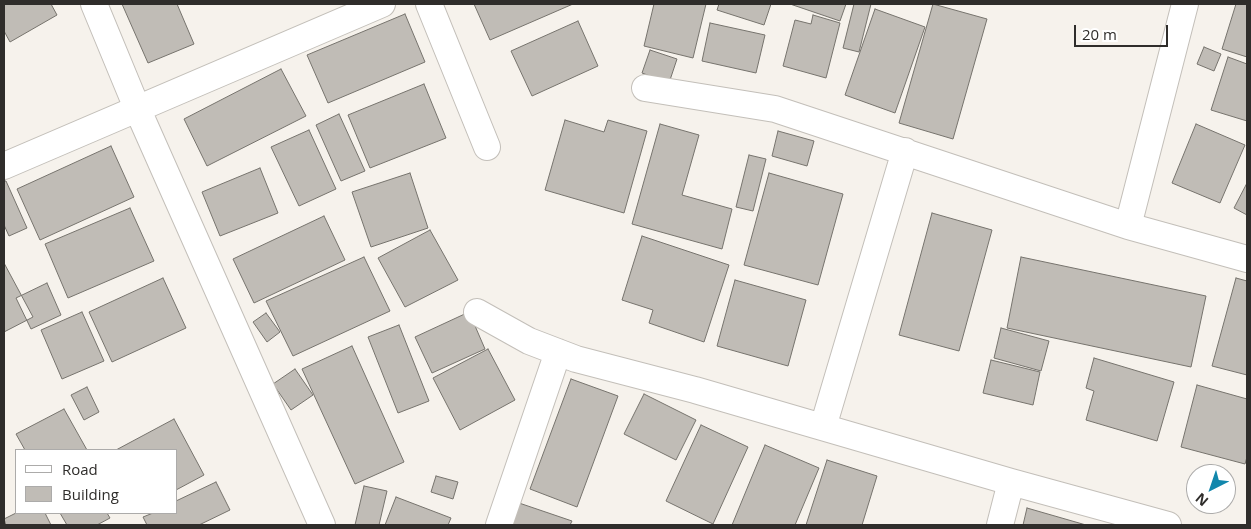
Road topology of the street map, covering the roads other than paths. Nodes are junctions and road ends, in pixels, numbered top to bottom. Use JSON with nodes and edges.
{"nodes":[{"id":1,"x":94,"y":4,"type":"edge"},
{"id":2,"x":382,"y":4,"type":"edge"},
{"id":3,"x":429,"y":4,"type":"edge"},
{"id":4,"x":1185,"y":4,"type":"edge"},
{"id":5,"x":645,"y":88,"type":"dead end"},
{"id":6,"x":137,"y":108,"type":"junction"},
{"id":7,"x":487,"y":147,"type":"dead end"},
{"id":8,"x":905,"y":151,"type":"junction"},
{"id":9,"x":4,"y":166,"type":"edge"},
{"id":10,"x":1128,"y":226,"type":"junction"},
{"id":11,"x":1247,"y":259,"type":"edge"},
{"id":12,"x":477,"y":312,"type":"dead end"},
{"id":13,"x":558,"y":352,"type":"junction"},
{"id":14,"x":823,"y":427,"type":"junction"},
{"id":15,"x":1011,"y":482,"type":"junction"},
{"id":16,"x":322,"y":525,"type":"edge"},
{"id":17,"x":500,"y":525,"type":"edge"},
{"id":18,"x":1000,"y":525,"type":"edge"},
{"id":19,"x":1168,"y":525,"type":"edge"}],
"edges":[{"from":1,"to":6,"type":"street"},
{"from":2,"to":6,"type":"street"},
{"from":3,"to":7,"type":"street"},
{"from":4,"to":10,"type":"street"},
{"from":5,"to":8,"type":"street"},
{"from":6,"to":9,"type":"street"},
{"from":6,"to":16,"type":"street"},
{"from":8,"to":10,"type":"street"},
{"from":8,"to":14,"type":"street"},
{"from":10,"to":11,"type":"street"},
{"from":12,"to":13,"type":"street"},
{"from":13,"to":14,"type":"street"},
{"from":13,"to":17,"type":"street"},
{"from":14,"to":15,"type":"street"},
{"from":15,"to":18,"type":"street"},
{"from":15,"to":19,"type":"street"}]}
